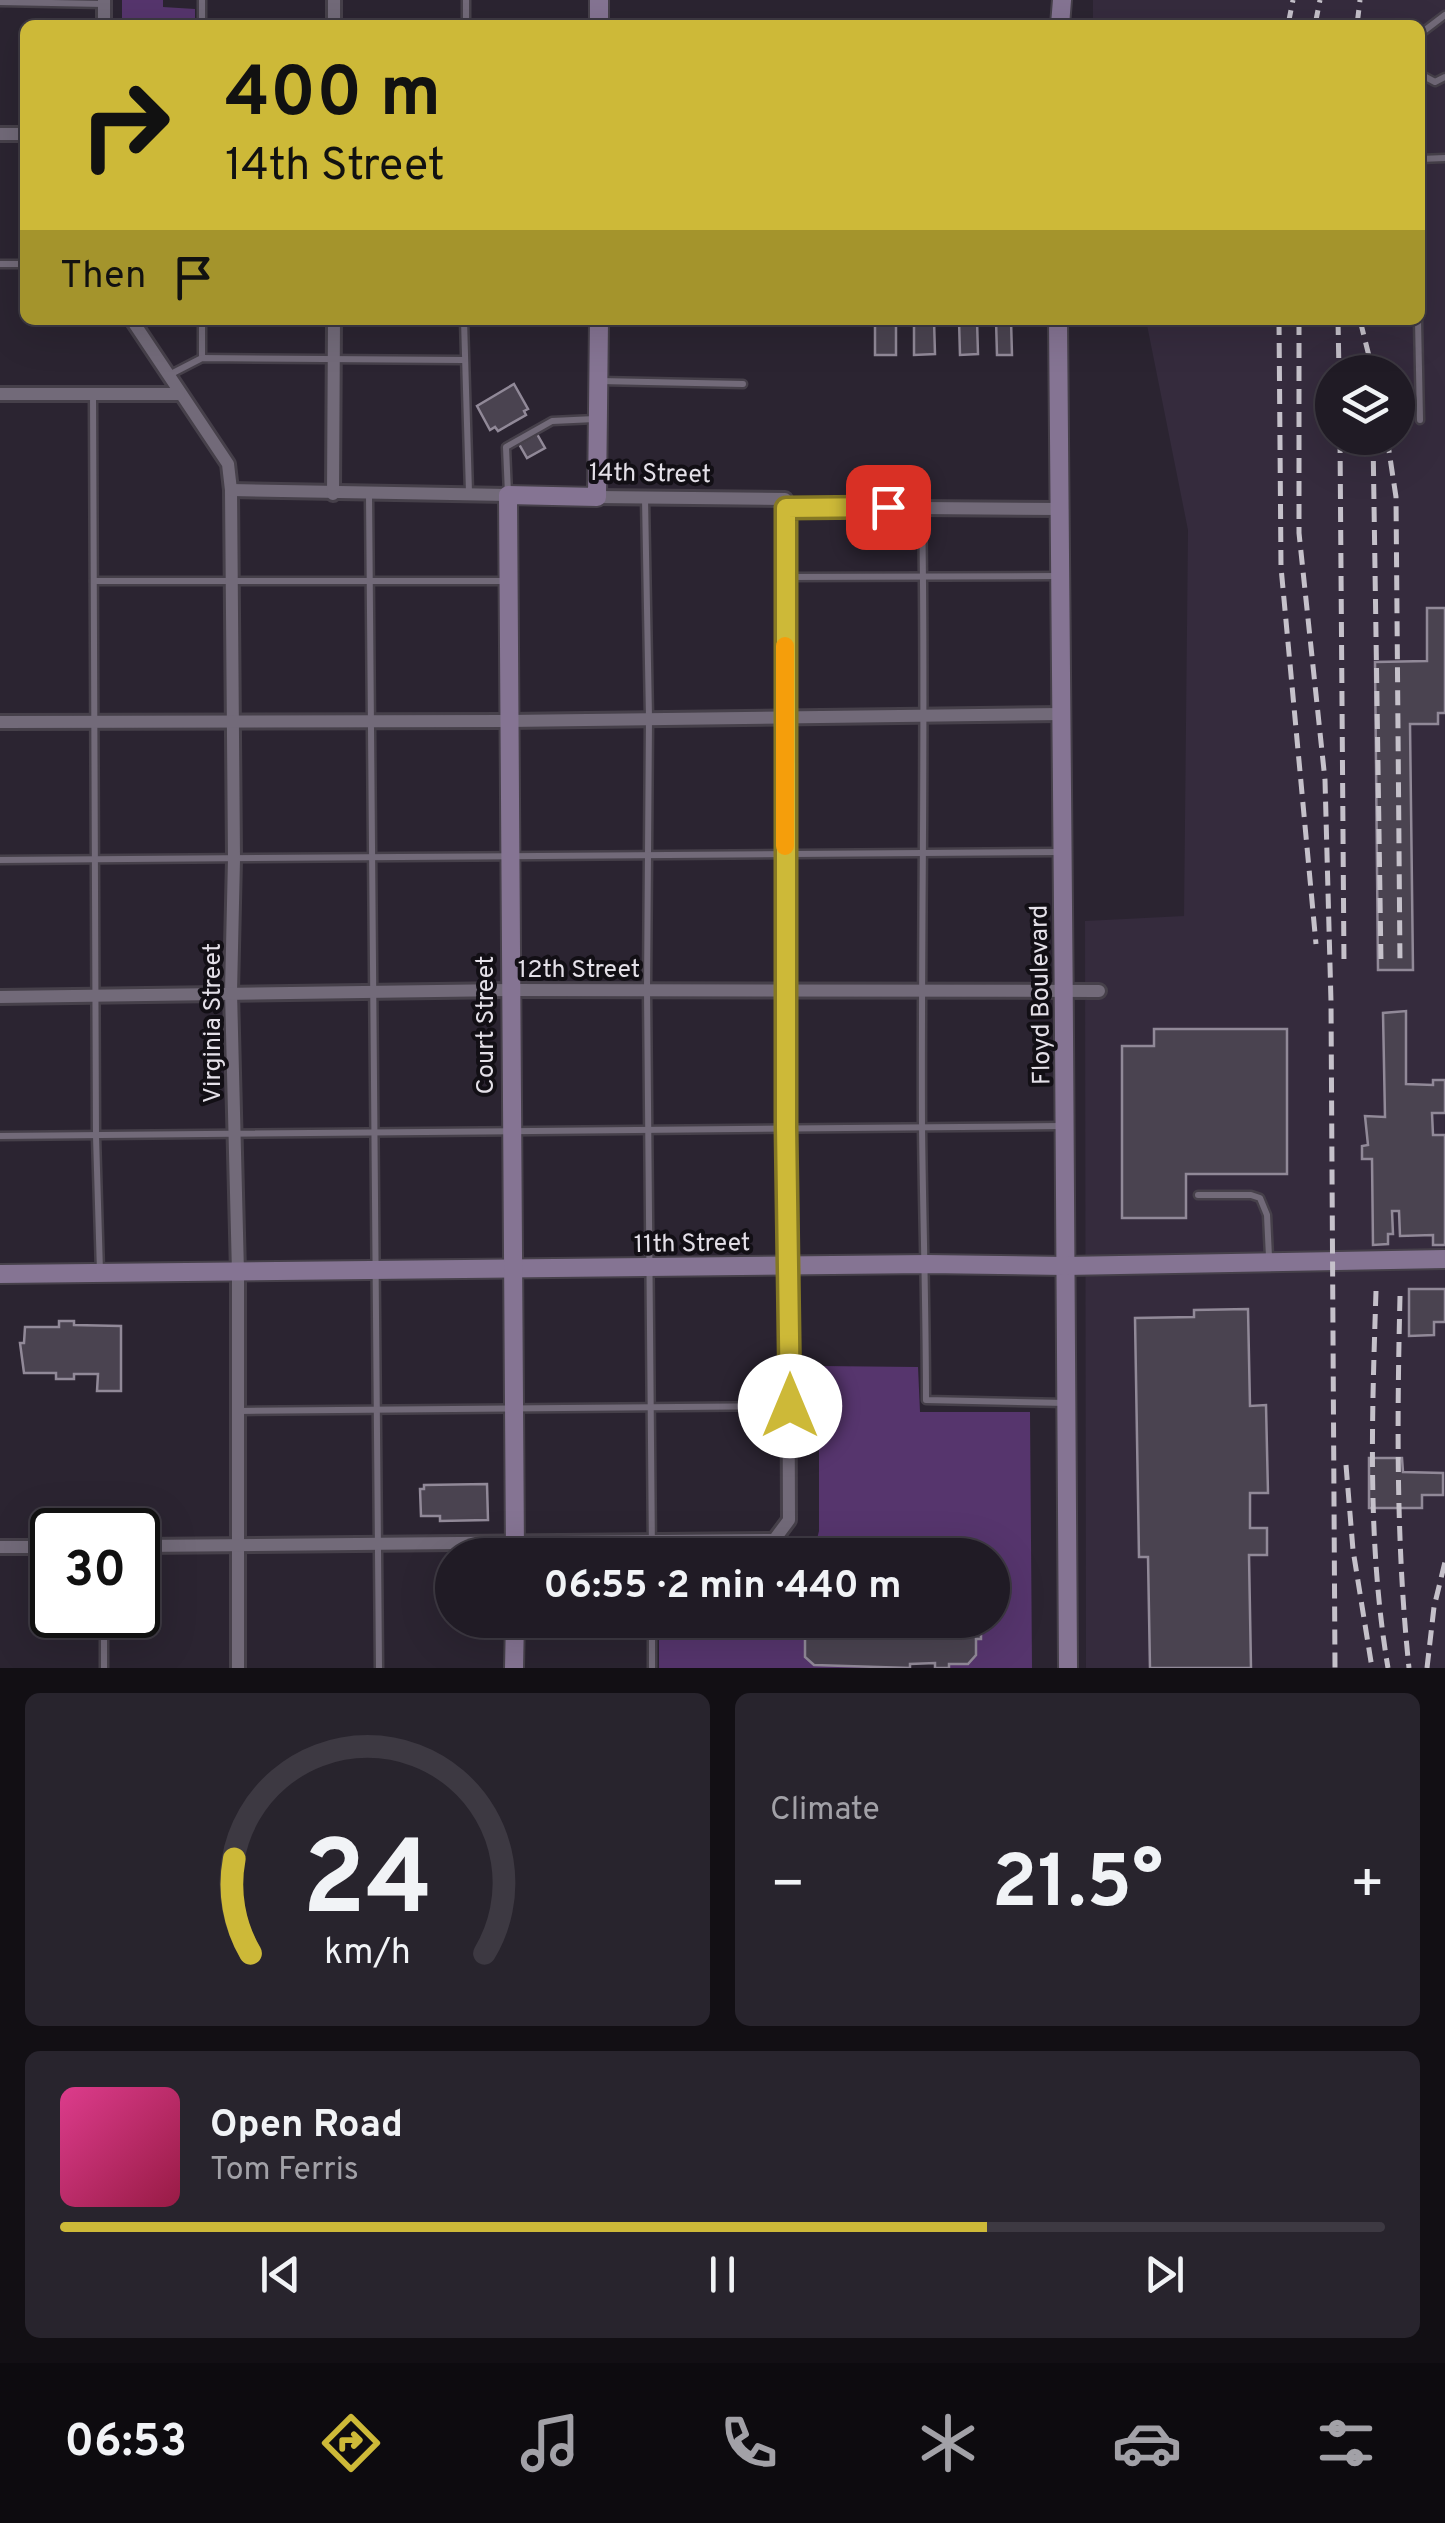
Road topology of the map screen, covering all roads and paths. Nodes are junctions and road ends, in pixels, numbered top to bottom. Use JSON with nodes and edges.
{"nodes":[{"id":1,"x":0,"y":2,"type":"edge"},
{"id":2,"x":104,"y":2,"type":"edge"},
{"id":3,"x":135,"y":325,"type":"edge"},
{"id":4,"x":202,"y":325,"type":"edge"},
{"id":5,"x":334,"y":325,"type":"edge"},
{"id":6,"x":464,"y":325,"type":"edge"},
{"id":7,"x":599,"y":325,"type":"edge"},
{"id":8,"x":1058,"y":325,"type":"edge"},
{"id":9,"x":1418,"y":325,"type":"edge"},
{"id":10,"x":202,"y":358,"type":"junction"},
{"id":11,"x":334,"y":360,"type":"junction"},
{"id":12,"x":463,"y":360,"type":"junction"},
{"id":13,"x":168,"y":375,"type":"junction"},
{"id":14,"x":599,"y":381,"type":"junction"},
{"id":15,"x":743,"y":384,"type":"dead end"},
{"id":16,"x":0,"y":394,"type":"edge"},
{"id":17,"x":93,"y":394,"type":"junction"},
{"id":18,"x":179,"y":394,"type":"junction"},
{"id":19,"x":599,"y":419,"type":"junction"},
{"id":20,"x":1420,"y":420,"type":"dead end"},
{"id":21,"x":231,"y":490,"type":"junction"},
{"id":22,"x":334,"y":494,"type":"junction"},
{"id":23,"x":370,"y":494,"type":"junction"},
{"id":24,"x":470,"y":494,"type":"junction"},
{"id":25,"x":508,"y":495,"type":"junction"},
{"id":26,"x":598,"y":497,"type":"junction"},
{"id":27,"x":644,"y":498,"type":"junction"},
{"id":28,"x":922,"y":507,"type":"junction"},
{"id":29,"x":786,"y":508,"type":"junction"},
{"id":30,"x":1059,"y":509,"type":"junction"},
{"id":31,"x":1060,"y":576,"type":"junction"},
{"id":32,"x":785,"y":577,"type":"junction"},
{"id":33,"x":923,"y":577,"type":"junction"},
{"id":34,"x":94,"y":581,"type":"junction"},
{"id":35,"x":508,"y":582,"type":"junction"},
{"id":36,"x":232,"y":583,"type":"junction"},
{"id":37,"x":370,"y":583,"type":"junction"},
{"id":38,"x":925,"y":713,"type":"junction"},
{"id":39,"x":1061,"y":714,"type":"junction"},
{"id":40,"x":786,"y":716,"type":"junction"},
{"id":41,"x":649,"y":718,"type":"junction"},
{"id":42,"x":372,"y":719,"type":"junction"},
{"id":43,"x":234,"y":721,"type":"junction"},
{"id":44,"x":507,"y":721,"type":"junction"},
{"id":45,"x":0,"y":722,"type":"edge"},
{"id":46,"x":95,"y":722,"type":"junction"},
{"id":47,"x":924,"y":852,"type":"junction"},
{"id":48,"x":1062,"y":852,"type":"junction"},
{"id":49,"x":648,"y":854,"type":"junction"},
{"id":50,"x":785,"y":854,"type":"junction"},
{"id":51,"x":372,"y":857,"type":"junction"},
{"id":52,"x":508,"y":858,"type":"junction"},
{"id":53,"x":95,"y":859,"type":"junction"},
{"id":54,"x":0,"y":860,"type":"edge"},
{"id":55,"x":234,"y":860,"type":"junction"},
{"id":56,"x":509,"y":990,"type":"junction"},
{"id":57,"x":646,"y":990,"type":"junction"},
{"id":58,"x":786,"y":991,"type":"junction"},
{"id":59,"x":1064,"y":991,"type":"junction"},
{"id":60,"x":1099,"y":991,"type":"dead end"},
{"id":61,"x":232,"y":992,"type":"junction"},
{"id":62,"x":373,"y":992,"type":"junction"},
{"id":63,"x":924,"y":992,"type":"junction"},
{"id":64,"x":97,"y":996,"type":"junction"},
{"id":65,"x":0,"y":997,"type":"edge"},
{"id":66,"x":922,"y":1126,"type":"junction"},
{"id":67,"x":1067,"y":1126,"type":"junction"},
{"id":68,"x":786,"y":1127,"type":"junction"},
{"id":69,"x":650,"y":1131,"type":"junction"},
{"id":70,"x":510,"y":1132,"type":"junction"},
{"id":71,"x":375,"y":1134,"type":"junction"},
{"id":72,"x":234,"y":1135,"type":"junction"},
{"id":73,"x":0,"y":1136,"type":"edge"},
{"id":74,"x":96,"y":1136,"type":"junction"},
{"id":75,"x":1198,"y":1195,"type":"dead end"},
{"id":76,"x":1445,"y":1259,"type":"edge"},
{"id":77,"x":927,"y":1264,"type":"junction"},
{"id":78,"x":1269,"y":1264,"type":"junction"},
{"id":79,"x":789,"y":1266,"type":"junction"},
{"id":80,"x":1065,"y":1266,"type":"junction"},
{"id":81,"x":652,"y":1268,"type":"junction"},
{"id":82,"x":376,"y":1270,"type":"junction"},
{"id":83,"x":514,"y":1270,"type":"junction"},
{"id":84,"x":238,"y":1272,"type":"junction"},
{"id":85,"x":0,"y":1274,"type":"edge"},
{"id":86,"x":100,"y":1274,"type":"junction"},
{"id":87,"x":1067,"y":1402,"type":"junction"},
{"id":88,"x":652,"y":1406,"type":"junction"},
{"id":89,"x":790,"y":1406,"type":"junction"},
{"id":90,"x":515,"y":1408,"type":"junction"},
{"id":91,"x":378,"y":1410,"type":"junction"},
{"id":92,"x":238,"y":1411,"type":"junction"},
{"id":93,"x":515,"y":1538,"type":"edge"},
{"id":94,"x":652,"y":1538,"type":"edge"},
{"id":95,"x":775,"y":1538,"type":"edge"},
{"id":96,"x":378,"y":1544,"type":"junction"},
{"id":97,"x":238,"y":1545,"type":"junction"},
{"id":98,"x":160,"y":1546,"type":"edge"},
{"id":99,"x":435,"y":1546,"type":"edge"},
{"id":100,"x":0,"y":1547,"type":"edge"},
{"id":101,"x":30,"y":1547,"type":"edge"},
{"id":102,"x":104,"y":1638,"type":"edge"},
{"id":103,"x":515,"y":1638,"type":"edge"},
{"id":104,"x":652,"y":1638,"type":"edge"},
{"id":105,"x":104,"y":1668,"type":"edge"},
{"id":106,"x":238,"y":1668,"type":"edge"},
{"id":107,"x":379,"y":1668,"type":"edge"},
{"id":108,"x":514,"y":1668,"type":"edge"},
{"id":109,"x":652,"y":1668,"type":"edge"},
{"id":110,"x":1068,"y":1668,"type":"edge"}],
"edges":[{"from":1,"to":2,"type":"lane"},
{"from":3,"to":13,"type":"street","name":"Virginia Street"},
{"from":4,"to":10,"type":"lane"},
{"from":5,"to":11,"type":"street"},
{"from":6,"to":12,"type":"lane"},
{"from":7,"to":14,"type":"main road"},
{"from":8,"to":30,"type":"main road","name":"Floyd Boulevard"},
{"from":9,"to":20,"type":"lane"},
{"from":10,"to":11,"type":"lane"},
{"from":10,"to":13,"type":"lane"},
{"from":11,"to":12,"type":"lane"},
{"from":11,"to":22,"type":"street"},
{"from":12,"to":24,"type":"lane"},
{"from":13,"to":18,"type":"street","name":"Virginia Street"},
{"from":14,"to":15,"type":"lane"},
{"from":14,"to":19,"type":"main road"},
{"from":16,"to":17,"type":"street"},
{"from":17,"to":18,"type":"street"},
{"from":17,"to":34,"type":"lane"},
{"from":18,"to":21,"type":"street","name":"Virginia Street"},
{"from":19,"to":25,"type":"lane"},
{"from":19,"to":26,"type":"main road"},
{"from":21,"to":22,"type":"street","name":"14th Street"},
{"from":21,"to":36,"type":"street","name":"Virginia Street"},
{"from":22,"to":23,"type":"street","name":"14th Street"},
{"from":23,"to":24,"type":"street","name":"14th Street"},
{"from":23,"to":37,"type":"lane"},
{"from":24,"to":25,"type":"street","name":"14th Street"},
{"from":25,"to":26,"type":"main road","name":"14th Street"},
{"from":25,"to":35,"type":"main road","name":"Court Street"},
{"from":26,"to":27,"type":"street","name":"14th Street"},
{"from":27,"to":29,"type":"street","name":"14th Street"},
{"from":27,"to":41,"type":"lane"},
{"from":28,"to":29,"type":"street","name":"14th Street"},
{"from":28,"to":30,"type":"street","name":"14th Street"},
{"from":28,"to":33,"type":"lane"},
{"from":29,"to":32,"type":"street"},
{"from":30,"to":31,"type":"main road","name":"Floyd Boulevard"},
{"from":31,"to":33,"type":"lane"},
{"from":31,"to":39,"type":"main road","name":"Floyd Boulevard"},
{"from":32,"to":33,"type":"lane"},
{"from":32,"to":40,"type":"street"},
{"from":33,"to":38,"type":"lane"},
{"from":34,"to":36,"type":"lane"},
{"from":34,"to":46,"type":"lane"},
{"from":35,"to":37,"type":"lane"},
{"from":35,"to":44,"type":"main road","name":"Court Street"},
{"from":36,"to":37,"type":"lane"},
{"from":36,"to":43,"type":"street","name":"Virginia Street"},
{"from":37,"to":42,"type":"lane"},
{"from":38,"to":39,"type":"street"},
{"from":38,"to":40,"type":"street"},
{"from":38,"to":47,"type":"lane"},
{"from":39,"to":48,"type":"main road","name":"Floyd Boulevard"},
{"from":40,"to":41,"type":"street"},
{"from":40,"to":50,"type":"street"},
{"from":41,"to":44,"type":"street"},
{"from":41,"to":49,"type":"lane"},
{"from":42,"to":43,"type":"street"},
{"from":42,"to":44,"type":"street"},
{"from":42,"to":51,"type":"lane"},
{"from":43,"to":46,"type":"street"},
{"from":43,"to":55,"type":"street","name":"Virginia Street"},
{"from":44,"to":52,"type":"main road","name":"Court Street"},
{"from":45,"to":46,"type":"street"},
{"from":46,"to":53,"type":"lane"},
{"from":47,"to":48,"type":"lane"},
{"from":47,"to":50,"type":"lane"},
{"from":47,"to":63,"type":"lane"},
{"from":48,"to":59,"type":"main road","name":"Floyd Boulevard"},
{"from":49,"to":50,"type":"lane"},
{"from":49,"to":52,"type":"lane"},
{"from":49,"to":57,"type":"lane"},
{"from":50,"to":58,"type":"street"},
{"from":51,"to":52,"type":"lane"},
{"from":51,"to":55,"type":"lane"},
{"from":51,"to":62,"type":"lane"},
{"from":52,"to":56,"type":"main road","name":"Court Street"},
{"from":53,"to":54,"type":"lane"},
{"from":53,"to":55,"type":"lane"},
{"from":53,"to":64,"type":"lane"},
{"from":55,"to":61,"type":"street","name":"Virginia Street"},
{"from":56,"to":57,"type":"street","name":"12th Street"},
{"from":56,"to":62,"type":"street","name":"12th Street"},
{"from":56,"to":70,"type":"main road","name":"Court Street"},
{"from":57,"to":58,"type":"street","name":"12th Street"},
{"from":57,"to":69,"type":"lane"},
{"from":58,"to":63,"type":"street","name":"12th Street"},
{"from":58,"to":68,"type":"street"},
{"from":59,"to":60,"type":"street","name":"12th Street"},
{"from":59,"to":63,"type":"street","name":"12th Street"},
{"from":59,"to":67,"type":"main road","name":"Floyd Boulevard"},
{"from":61,"to":62,"type":"street","name":"12th Street"},
{"from":61,"to":64,"type":"street","name":"12th Street"},
{"from":61,"to":72,"type":"street","name":"Virginia Street"},
{"from":62,"to":71,"type":"lane"},
{"from":63,"to":66,"type":"lane"},
{"from":64,"to":65,"type":"street","name":"12th Street"},
{"from":64,"to":74,"type":"lane"},
{"from":66,"to":67,"type":"lane"},
{"from":66,"to":68,"type":"lane"},
{"from":66,"to":77,"type":"lane"},
{"from":67,"to":80,"type":"main road","name":"Floyd Boulevard"},
{"from":68,"to":69,"type":"lane"},
{"from":68,"to":79,"type":"street"},
{"from":69,"to":70,"type":"lane"},
{"from":69,"to":81,"type":"lane"},
{"from":70,"to":71,"type":"lane"},
{"from":70,"to":83,"type":"main road","name":"Court Street"},
{"from":71,"to":72,"type":"lane"},
{"from":71,"to":82,"type":"lane"},
{"from":72,"to":74,"type":"lane"},
{"from":72,"to":84,"type":"street","name":"Virginia Street"},
{"from":73,"to":74,"type":"lane"},
{"from":74,"to":86,"type":"lane"},
{"from":75,"to":78,"type":"lane"},
{"from":76,"to":78,"type":"main road","name":"11th Street"},
{"from":77,"to":79,"type":"main road","name":"11th Street"},
{"from":77,"to":80,"type":"main road","name":"11th Street"},
{"from":77,"to":87,"type":"lane"},
{"from":78,"to":80,"type":"main road","name":"11th Street"},
{"from":79,"to":81,"type":"main road","name":"11th Street"},
{"from":79,"to":89,"type":"street"},
{"from":80,"to":87,"type":"main road","name":"Floyd Boulevard"},
{"from":81,"to":83,"type":"main road","name":"11th Street"},
{"from":81,"to":88,"type":"lane"},
{"from":82,"to":83,"type":"main road","name":"11th Street"},
{"from":82,"to":84,"type":"main road","name":"11th Street"},
{"from":82,"to":91,"type":"lane"},
{"from":83,"to":90,"type":"main road","name":"Court Street"},
{"from":84,"to":86,"type":"main road","name":"11th Street"},
{"from":84,"to":92,"type":"street","name":"Virginia Street"},
{"from":85,"to":86,"type":"main road","name":"11th Street"},
{"from":87,"to":110,"type":"main road","name":"Floyd Boulevard"},
{"from":88,"to":89,"type":"lane"},
{"from":88,"to":90,"type":"lane"},
{"from":88,"to":94,"type":"lane"},
{"from":89,"to":95,"type":"street"},
{"from":90,"to":91,"type":"lane"},
{"from":90,"to":93,"type":"main road","name":"Court Street"},
{"from":91,"to":92,"type":"lane"},
{"from":91,"to":96,"type":"lane"},
{"from":92,"to":97,"type":"street","name":"Virginia Street"},
{"from":96,"to":97,"type":"street"},
{"from":96,"to":99,"type":"street"},
{"from":96,"to":107,"type":"lane"},
{"from":97,"to":98,"type":"street"},
{"from":97,"to":106,"type":"street","name":"Virginia Street"},
{"from":100,"to":101,"type":"street"},
{"from":102,"to":105,"type":"lane"},
{"from":103,"to":108,"type":"main road"},
{"from":104,"to":109,"type":"lane"}]}
